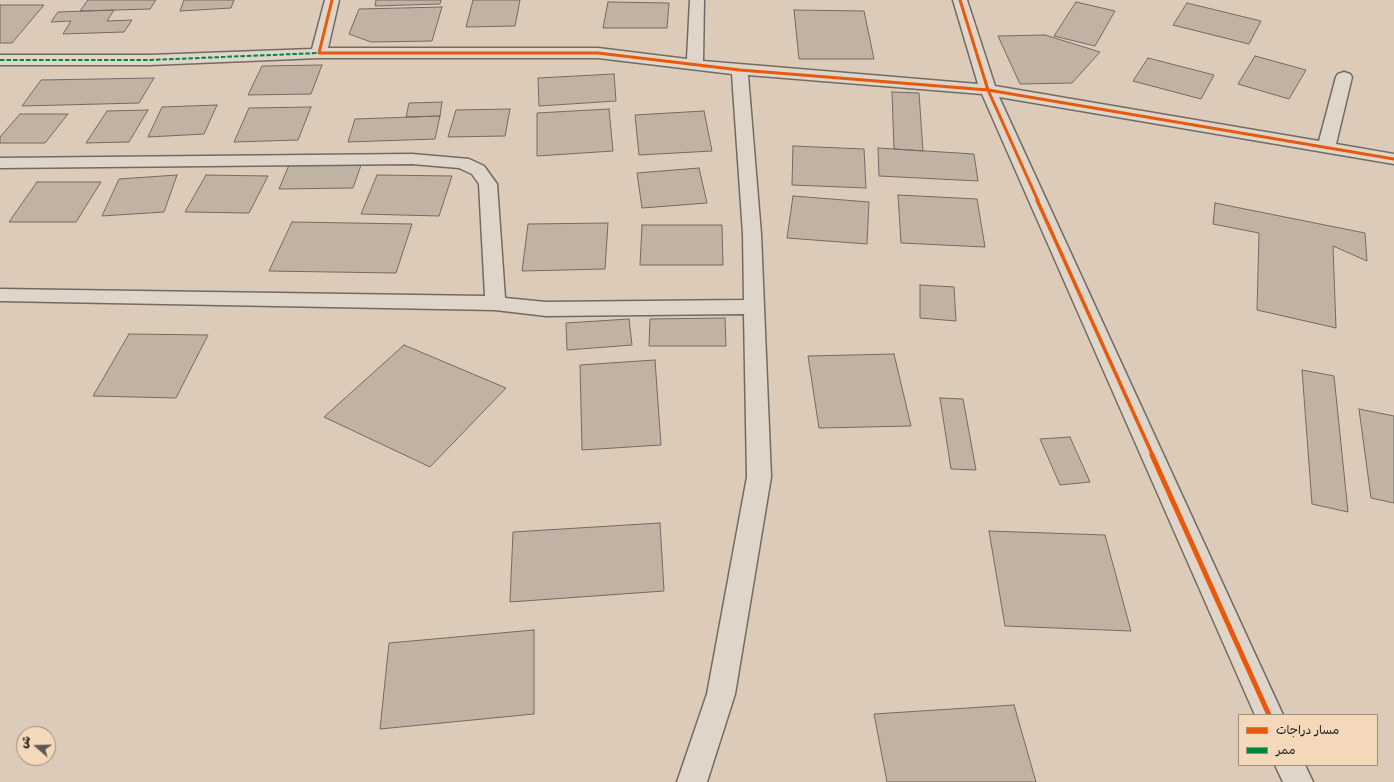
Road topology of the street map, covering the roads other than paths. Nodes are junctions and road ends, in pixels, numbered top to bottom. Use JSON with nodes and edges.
{"nodes":[{"id":1,"x":332,"y":0,"type":"edge"},
{"id":2,"x":697,"y":0,"type":"edge"},
{"id":3,"x":960,"y":0,"type":"edge"},
{"id":4,"x":318,"y":53,"type":"junction"},
{"id":5,"x":0,"y":60,"type":"edge"},
{"id":6,"x":695,"y":65,"type":"junction"},
{"id":7,"x":740,"y":70,"type":"junction"},
{"id":8,"x":1344,"y":77,"type":"dead end"},
{"id":9,"x":988,"y":90,"type":"junction"},
{"id":10,"x":1326,"y":148,"type":"junction"},
{"id":11,"x":1394,"y":159,"type":"edge"},
{"id":12,"x":0,"y":163,"type":"edge"},
{"id":13,"x":0,"y":295,"type":"edge"},
{"id":14,"x":495,"y":303,"type":"junction"},
{"id":15,"x":753,"y":307,"type":"junction"},
{"id":16,"x":1269,"y":714,"type":"edge"},
{"id":17,"x":1290,"y":766,"type":"edge"},
{"id":18,"x":692,"y":782,"type":"edge"},
{"id":19,"x":1298,"y":782,"type":"edge"}],
"edges":[{"from":1,"to":4,"type":"street"},
{"from":2,"to":6,"type":"street"},
{"from":3,"to":9,"type":"street"},
{"from":4,"to":5,"type":"street"},
{"from":4,"to":6,"type":"street"},
{"from":6,"to":7,"type":"street"},
{"from":7,"to":9,"type":"street"},
{"from":7,"to":15,"type":"street"},
{"from":8,"to":10,"type":"street"},
{"from":9,"to":10,"type":"street"},
{"from":9,"to":16,"type":"street"},
{"from":10,"to":11,"type":"street"},
{"from":12,"to":14,"type":"street"},
{"from":13,"to":14,"type":"street"},
{"from":14,"to":15,"type":"street"},
{"from":15,"to":18,"type":"street"},
{"from":17,"to":19,"type":"street"}]}
